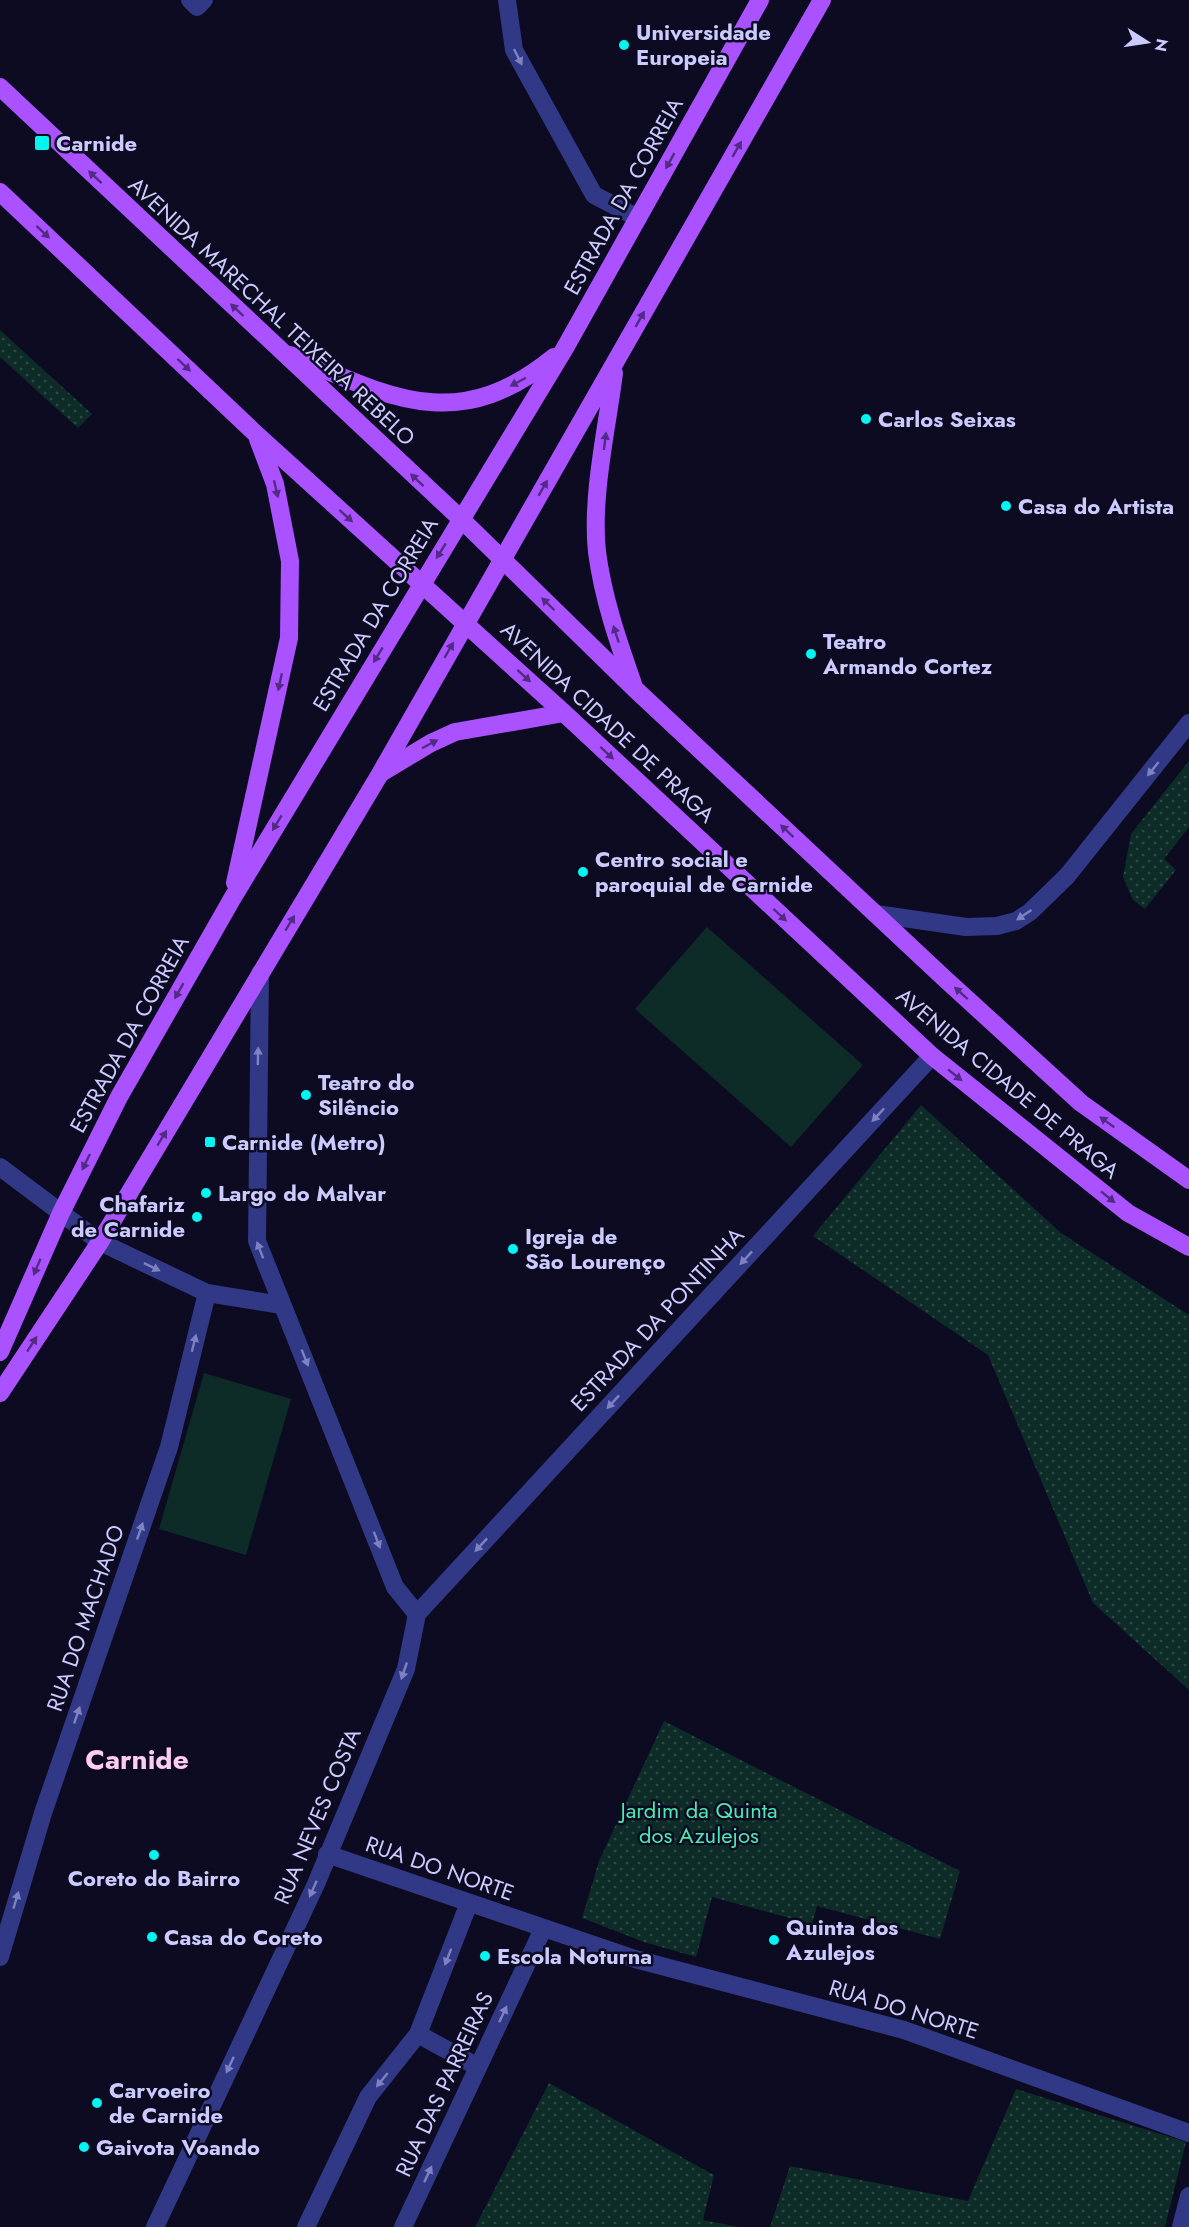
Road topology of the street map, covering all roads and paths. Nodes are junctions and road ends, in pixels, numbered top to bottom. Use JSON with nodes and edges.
{"nodes":[{"id":1,"x":190,"y":0,"type":"edge"},
{"id":2,"x":204,"y":0,"type":"edge"},
{"id":3,"x":507,"y":0,"type":"edge"},
{"id":4,"x":760,"y":0,"type":"edge"},
{"id":5,"x":822,"y":0,"type":"edge"},
{"id":6,"x":0,"y":87,"type":"edge"},
{"id":7,"x":0,"y":192,"type":"edge"},
{"id":8,"x":638,"y":218,"type":"junction"},
{"id":9,"x":565,"y":348,"type":"junction"},
{"id":10,"x":280,"y":350,"type":"junction"},
{"id":11,"x":615,"y":363,"type":"junction"},
{"id":12,"x":256,"y":434,"type":"junction"},
{"id":13,"x":461,"y":519,"type":"junction"},
{"id":14,"x":502,"y":559,"type":"junction"},
{"id":15,"x":421,"y":582,"type":"junction"},
{"id":16,"x":465,"y":622,"type":"junction"},
{"id":17,"x":635,"y":689,"type":"junction"},
{"id":18,"x":564,"y":713,"type":"junction"},
{"id":19,"x":1189,"y":723,"type":"edge"},
{"id":20,"x":380,"y":774,"type":"junction"},
{"id":21,"x":232,"y":899,"type":"junction"},
{"id":22,"x":876,"y":914,"type":"junction"},
{"id":23,"x":260,"y":973,"type":"junction"},
{"id":24,"x":932,"y":1056,"type":"junction"},
{"id":25,"x":0,"y":1167,"type":"edge"},
{"id":26,"x":1189,"y":1180,"type":"edge"},
{"id":27,"x":61,"y":1213,"type":"junction"},
{"id":28,"x":100,"y":1242,"type":"junction"},
{"id":29,"x":1189,"y":1247,"type":"edge"},
{"id":30,"x":207,"y":1293,"type":"junction"},
{"id":31,"x":282,"y":1305,"type":"junction"},
{"id":32,"x":0,"y":1352,"type":"edge"},
{"id":33,"x":0,"y":1393,"type":"edge"},
{"id":34,"x":417,"y":1614,"type":"junction"},
{"id":35,"x":327,"y":1854,"type":"junction"},
{"id":36,"x":469,"y":1903,"type":"junction"},
{"id":37,"x":543,"y":1929,"type":"junction"},
{"id":38,"x":2,"y":1936,"type":"edge"},
{"id":39,"x":0,"y":1957,"type":"edge"},
{"id":40,"x":418,"y":2034,"type":"junction"},
{"id":41,"x":478,"y":2067,"type":"junction"},
{"id":42,"x":1189,"y":2133,"type":"edge"},
{"id":43,"x":1189,"y":2196,"type":"edge"},
{"id":44,"x":155,"y":2227,"type":"edge"},
{"id":45,"x":306,"y":2227,"type":"edge"},
{"id":46,"x":403,"y":2227,"type":"edge"},
{"id":47,"x":1181,"y":2227,"type":"edge"}],
"edges":[{"from":1,"to":2,"type":"street"},
{"from":3,"to":8,"type":"street","one_way":true},
{"from":4,"to":8,"type":"main road","name":"ESTRADA DA CORREIA","one_way":true},
{"from":11,"to":5,"type":"main road","one_way":true},
{"from":10,"to":6,"type":"main road","name":"AVENIDA MARECHAL TEIXEIRA REBELO","one_way":true},
{"from":7,"to":12,"type":"main road","one_way":true},
{"from":8,"to":9,"type":"main road","name":"ESTRADA DA CORREIA"},
{"from":9,"to":10,"type":"main road","one_way":true},
{"from":9,"to":13,"type":"main road","name":"ESTRADA DA CORREIA"},
{"from":13,"to":10,"type":"main road","name":"AVENIDA MARECHAL TEIXEIRA REBELO","one_way":true},
{"from":14,"to":11,"type":"main road","one_way":true},
{"from":17,"to":11,"type":"main road","one_way":true},
{"from":12,"to":15,"type":"main road","one_way":true},
{"from":12,"to":21,"type":"main road","one_way":true},
{"from":13,"to":14,"type":"main road","name":"AVENIDA MARECHAL TEIXEIRA REBELO"},
{"from":13,"to":15,"type":"main road","name":"ESTRADA DA CORREIA","one_way":true},
{"from":14,"to":16,"type":"main road"},
{"from":17,"to":14,"type":"main road","name":"AVENIDA CIDADE DE PRAGA","one_way":true},
{"from":15,"to":16,"type":"main road","name":"AVENIDA CIDADE DE PRAGA"},
{"from":15,"to":21,"type":"main road","name":"ESTRADA DA CORREIA","one_way":true},
{"from":16,"to":18,"type":"main road","name":"AVENIDA CIDADE DE PRAGA","one_way":true},
{"from":20,"to":16,"type":"main road","one_way":true},
{"from":22,"to":17,"type":"main road","name":"AVENIDA CIDADE DE PRAGA","one_way":true},
{"from":20,"to":18,"type":"main road","one_way":true},
{"from":18,"to":24,"type":"main road","name":"AVENIDA CIDADE DE PRAGA","one_way":true},
{"from":19,"to":22,"type":"street","one_way":true},
{"from":23,"to":20,"type":"main road","one_way":true},
{"from":21,"to":27,"type":"main road","name":"ESTRADA DA CORREIA","one_way":true},
{"from":26,"to":22,"type":"main road","name":"AVENIDA CIDADE DE PRAGA","one_way":true},
{"from":28,"to":23,"type":"main road","one_way":true},
{"from":31,"to":23,"type":"street","one_way":true},
{"from":24,"to":29,"type":"main road","name":"AVENIDA CIDADE DE PRAGA","one_way":true},
{"from":24,"to":34,"type":"street","name":"ESTRADA DA PONTINHA","one_way":true},
{"from":25,"to":27,"type":"street"},
{"from":27,"to":28,"type":"street"},
{"from":27,"to":32,"type":"main road","one_way":true},
{"from":28,"to":30,"type":"street","one_way":true},
{"from":33,"to":28,"type":"main road","one_way":true},
{"from":30,"to":31,"type":"street"},
{"from":38,"to":30,"type":"street","name":"RUA DO MACHADO","one_way":true},
{"from":31,"to":34,"type":"street","one_way":true},
{"from":34,"to":35,"type":"street","name":"RUA NEVES COSTA","one_way":true},
{"from":35,"to":36,"type":"street","name":"RUA DO NORTE"},
{"from":35,"to":44,"type":"street","name":"RUA NEVES COSTA","one_way":true},
{"from":36,"to":37,"type":"street","name":"RUA DO NORTE"},
{"from":36,"to":40,"type":"street","one_way":true},
{"from":41,"to":37,"type":"street","name":"RUA DAS PARREIRAS","one_way":true},
{"from":37,"to":42,"type":"street","name":"RUA DO NORTE"},
{"from":38,"to":39,"type":"street","name":"RUA DO MACHADO"},
{"from":40,"to":41,"type":"street"},
{"from":40,"to":45,"type":"street","one_way":true},
{"from":46,"to":41,"type":"street","name":"RUA DAS PARREIRAS","one_way":true},
{"from":43,"to":47,"type":"street"}]}
